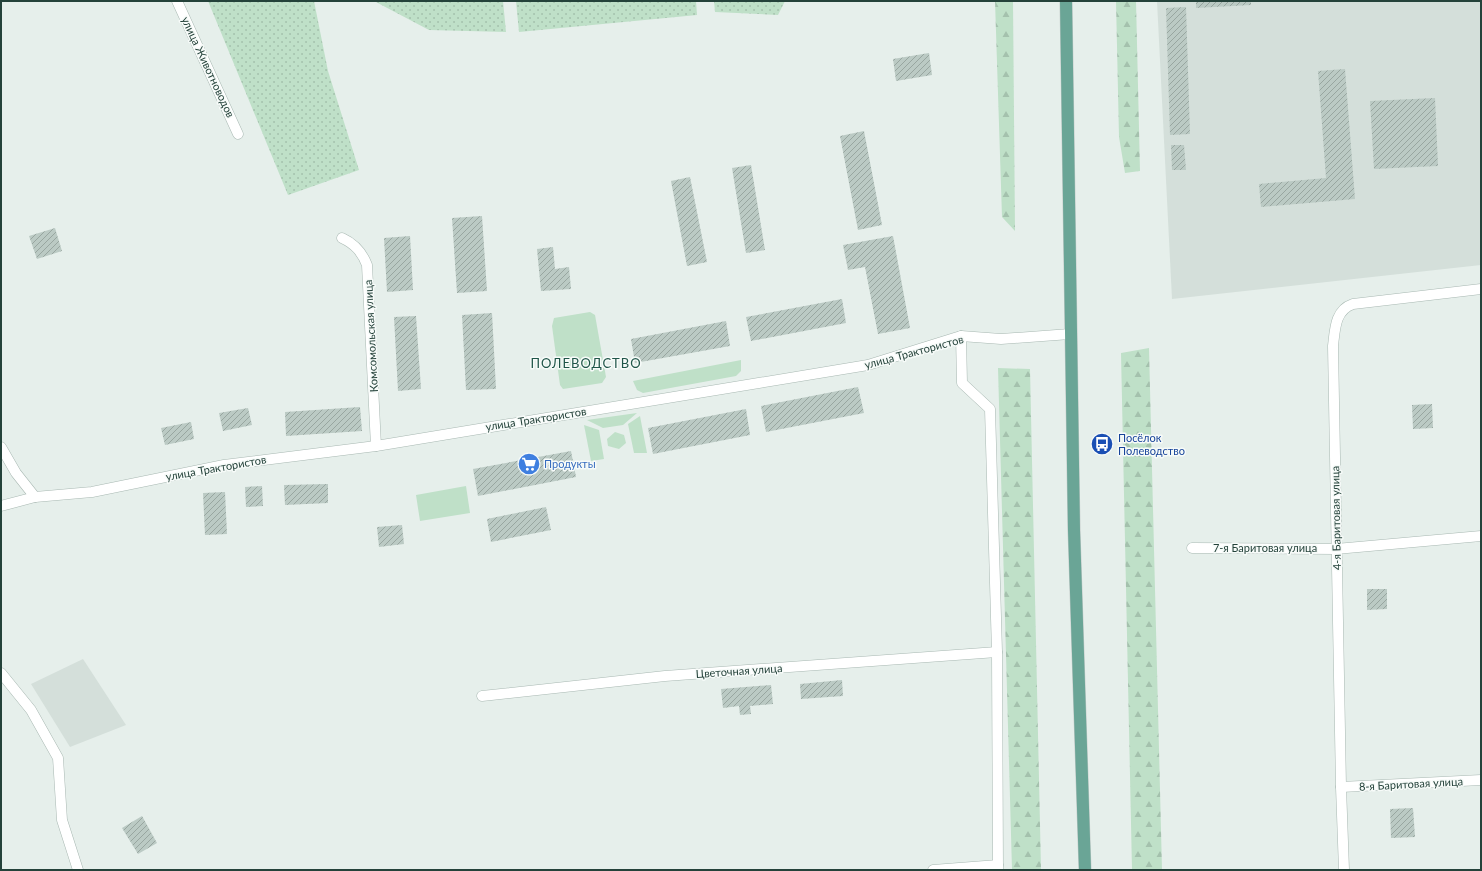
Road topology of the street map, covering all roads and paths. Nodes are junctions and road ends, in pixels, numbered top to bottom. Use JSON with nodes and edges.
{"nodes":[{"id":1,"x":177,"y":1,"type":"edge"},
{"id":2,"x":1066,"y":1,"type":"edge"},
{"id":3,"x":238,"y":134,"type":"dead end"},
{"id":4,"x":342,"y":238,"type":"dead end"},
{"id":5,"x":1481,"y":289,"type":"edge"},
{"id":6,"x":1070,"y":334,"type":"junction"},
{"id":7,"x":961,"y":336,"type":"junction"},
{"id":8,"x":376,"y":446,"type":"junction"},
{"id":9,"x":1,"y":447,"type":"edge"},
{"id":10,"x":35,"y":497,"type":"junction"},
{"id":11,"x":1,"y":506,"type":"edge"},
{"id":12,"x":1481,"y":536,"type":"edge"},
{"id":13,"x":1192,"y":548,"type":"dead end"},
{"id":14,"x":1336,"y":549,"type":"junction"},
{"id":15,"x":997,"y":652,"type":"junction"},
{"id":16,"x":1,"y":673,"type":"edge"},
{"id":17,"x":482,"y":696,"type":"dead end"},
{"id":18,"x":1481,"y":780,"type":"edge"},
{"id":19,"x":1341,"y":788,"type":"junction"},
{"id":20,"x":998,"y":868,"type":"edge"},
{"id":21,"x":78,"y":870,"type":"edge"},
{"id":22,"x":933,"y":870,"type":"edge"},
{"id":23,"x":1086,"y":870,"type":"edge"},
{"id":24,"x":1344,"y":870,"type":"edge"}],
"edges":[{"from":1,"to":3,"type":"street","name":"улица Животноводов"},
{"from":2,"to":6,"type":"main road"},
{"from":4,"to":8,"type":"street","name":"Комсомольская улица"},
{"from":5,"to":14,"type":"street","name":"4-я Баритовая улица"},
{"from":6,"to":7,"type":"street","name":"улица Трактористов"},
{"from":6,"to":23,"type":"main road"},
{"from":7,"to":8,"type":"street","name":"улица Трактористов"},
{"from":7,"to":15,"type":"street"},
{"from":8,"to":10,"type":"street","name":"улица Трактористов"},
{"from":9,"to":10,"type":"street"},
{"from":10,"to":11,"type":"street","name":"улица Трактористов"},
{"from":12,"to":14,"type":"street","name":"7-я Баритовая улица"},
{"from":13,"to":14,"type":"street","name":"7-я Баритовая улица"},
{"from":14,"to":19,"type":"street","name":"4-я Баритовая улица"},
{"from":15,"to":17,"type":"street","name":"Цветочная улица"},
{"from":15,"to":20,"type":"street"},
{"from":16,"to":21,"type":"street"},
{"from":18,"to":19,"type":"street","name":"8-я Баритовая улица"},
{"from":19,"to":24,"type":"street","name":"4-я Баритовая улица"},
{"from":20,"to":22,"type":"street"}]}
